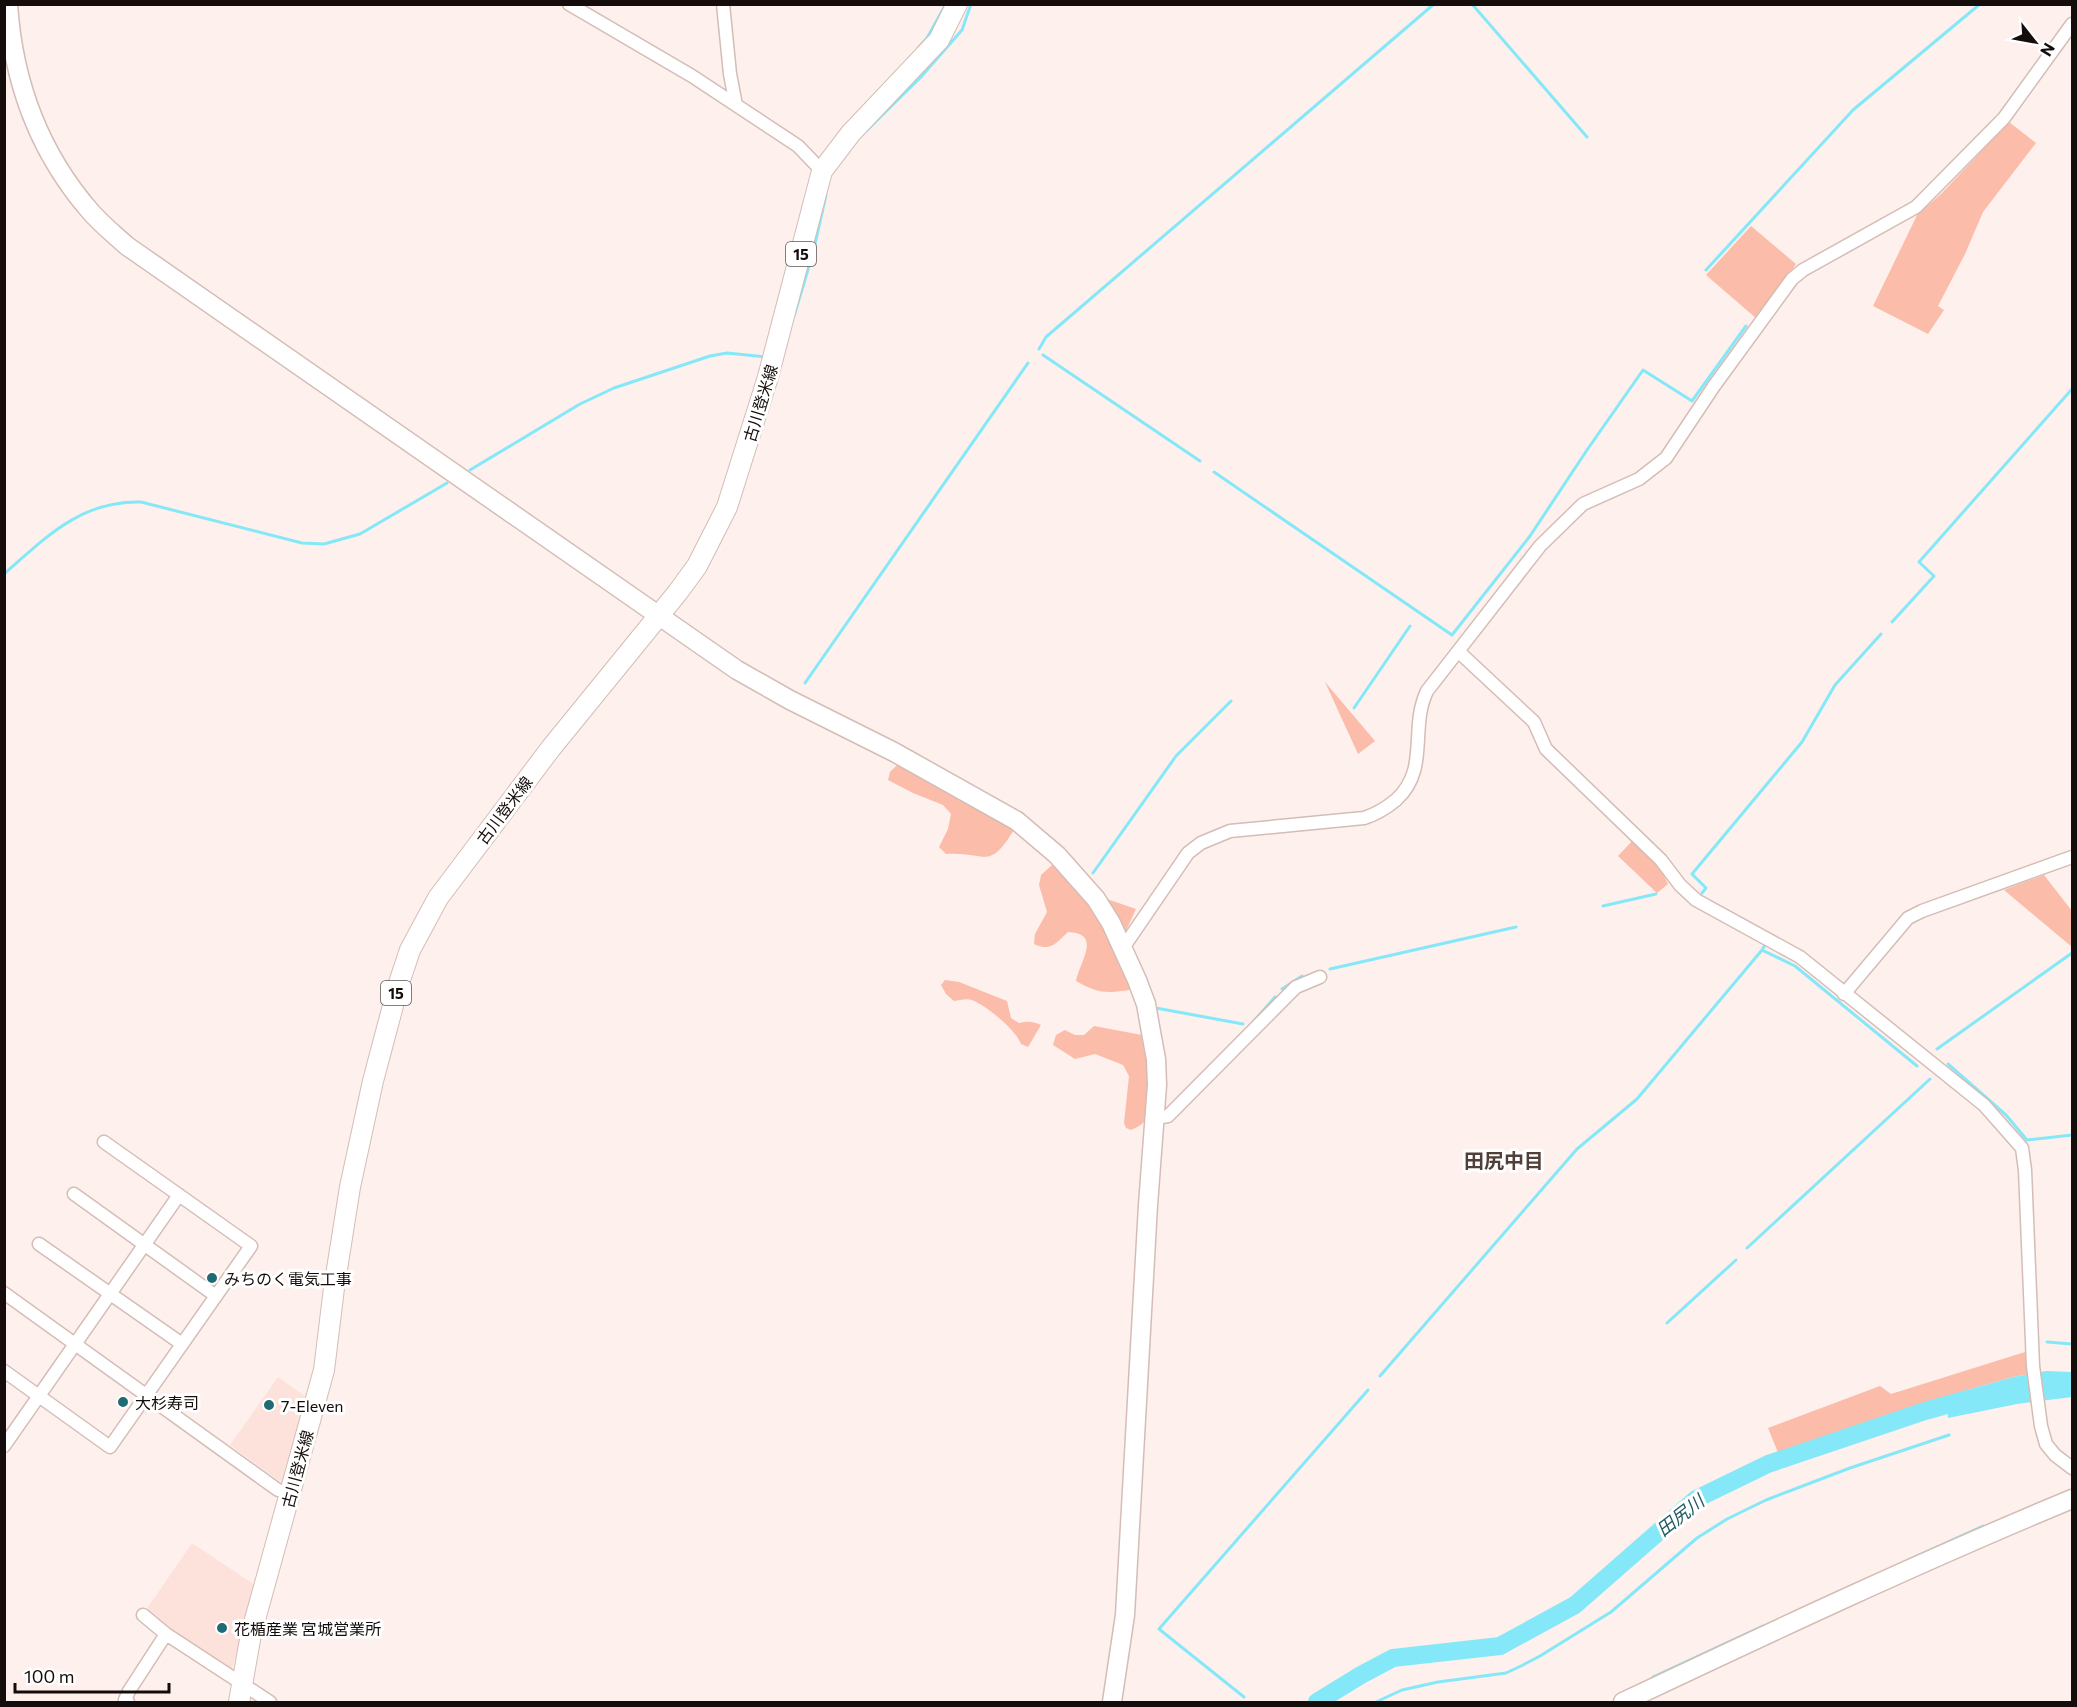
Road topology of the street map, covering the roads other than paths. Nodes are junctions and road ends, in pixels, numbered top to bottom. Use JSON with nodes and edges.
{"nodes":[{"id":1,"x":8,"y":4,"type":"edge"},
{"id":2,"x":569,"y":4,"type":"edge"},
{"id":3,"x":723,"y":4,"type":"edge"},
{"id":4,"x":957,"y":4,"type":"edge"},
{"id":5,"x":2073,"y":24,"type":"edge"},
{"id":6,"x":736,"y":105,"type":"junction"},
{"id":7,"x":822,"y":171,"type":"junction"},
{"id":8,"x":659,"y":616,"type":"junction"},
{"id":9,"x":1459,"y":652,"type":"junction"},
{"id":10,"x":2073,"y":856,"type":"edge"},
{"id":11,"x":1123,"y":948,"type":"junction"},
{"id":12,"x":1320,"y":977,"type":"dead end"},
{"id":13,"x":1844,"y":994,"type":"junction"},
{"id":14,"x":1155,"y":1118,"type":"junction"},
{"id":15,"x":104,"y":1142,"type":"dead end"},
{"id":16,"x":74,"y":1194,"type":"dead end"},
{"id":17,"x":179,"y":1195,"type":"junction"},
{"id":18,"x":39,"y":1244,"type":"dead end"},
{"id":19,"x":144,"y":1245,"type":"junction"},
{"id":20,"x":4,"y":1293,"type":"edge"},
{"id":21,"x":110,"y":1294,"type":"junction"},
{"id":22,"x":216,"y":1296,"type":"junction"},
{"id":23,"x":76,"y":1343,"type":"junction"},
{"id":24,"x":182,"y":1344,"type":"junction"},
{"id":25,"x":4,"y":1371,"type":"edge"},
{"id":26,"x":146,"y":1395,"type":"junction"},
{"id":27,"x":39,"y":1396,"type":"junction"},
{"id":28,"x":4,"y":1446,"type":"edge"},
{"id":29,"x":2073,"y":1468,"type":"edge"},
{"id":30,"x":291,"y":1493,"type":"junction"},
{"id":31,"x":2073,"y":1499,"type":"edge"},
{"id":32,"x":143,"y":1615,"type":"dead end"},
{"id":33,"x":166,"y":1634,"type":"junction"},
{"id":34,"x":240,"y":1693,"type":"edge"},
{"id":35,"x":128,"y":1702,"type":"edge"},
{"id":36,"x":270,"y":1702,"type":"edge"},
{"id":37,"x":1112,"y":1702,"type":"edge"},
{"id":38,"x":1623,"y":1702,"type":"edge"}],
"edges":[{"from":1,"to":8,"type":"street"},
{"from":2,"to":6,"type":"street"},
{"from":3,"to":6,"type":"street"},
{"from":4,"to":7,"type":"main road","name":"古川登米線","number":"15"},
{"from":5,"to":9,"type":"street"},
{"from":6,"to":7,"type":"street"},
{"from":7,"to":8,"type":"main road","name":"古川登米線","number":"15"},
{"from":8,"to":11,"type":"street"},
{"from":8,"to":30,"type":"main road","name":"古川登米線","number":"15"},
{"from":9,"to":11,"type":"street"},
{"from":9,"to":13,"type":"street"},
{"from":10,"to":13,"type":"street"},
{"from":11,"to":14,"type":"street"},
{"from":12,"to":14,"type":"street"},
{"from":13,"to":29,"type":"street"},
{"from":14,"to":37,"type":"street"},
{"from":15,"to":17,"type":"street"},
{"from":16,"to":19,"type":"street"},
{"from":17,"to":19,"type":"street"},
{"from":17,"to":22,"type":"street"},
{"from":18,"to":21,"type":"street"},
{"from":19,"to":21,"type":"street"},
{"from":19,"to":22,"type":"street"},
{"from":20,"to":23,"type":"street"},
{"from":21,"to":23,"type":"street"},
{"from":21,"to":24,"type":"street"},
{"from":22,"to":24,"type":"street"},
{"from":23,"to":26,"type":"street"},
{"from":23,"to":27,"type":"street"},
{"from":24,"to":26,"type":"street"},
{"from":25,"to":27,"type":"street"},
{"from":26,"to":27,"type":"street"},
{"from":26,"to":30,"type":"street"},
{"from":27,"to":28,"type":"street"},
{"from":30,"to":34,"type":"main road","name":"古川登米線","number":"15"},
{"from":31,"to":38,"type":"street"},
{"from":32,"to":33,"type":"street"},
{"from":33,"to":34,"type":"street"},
{"from":33,"to":35,"type":"street"},
{"from":34,"to":36,"type":"street"}]}
